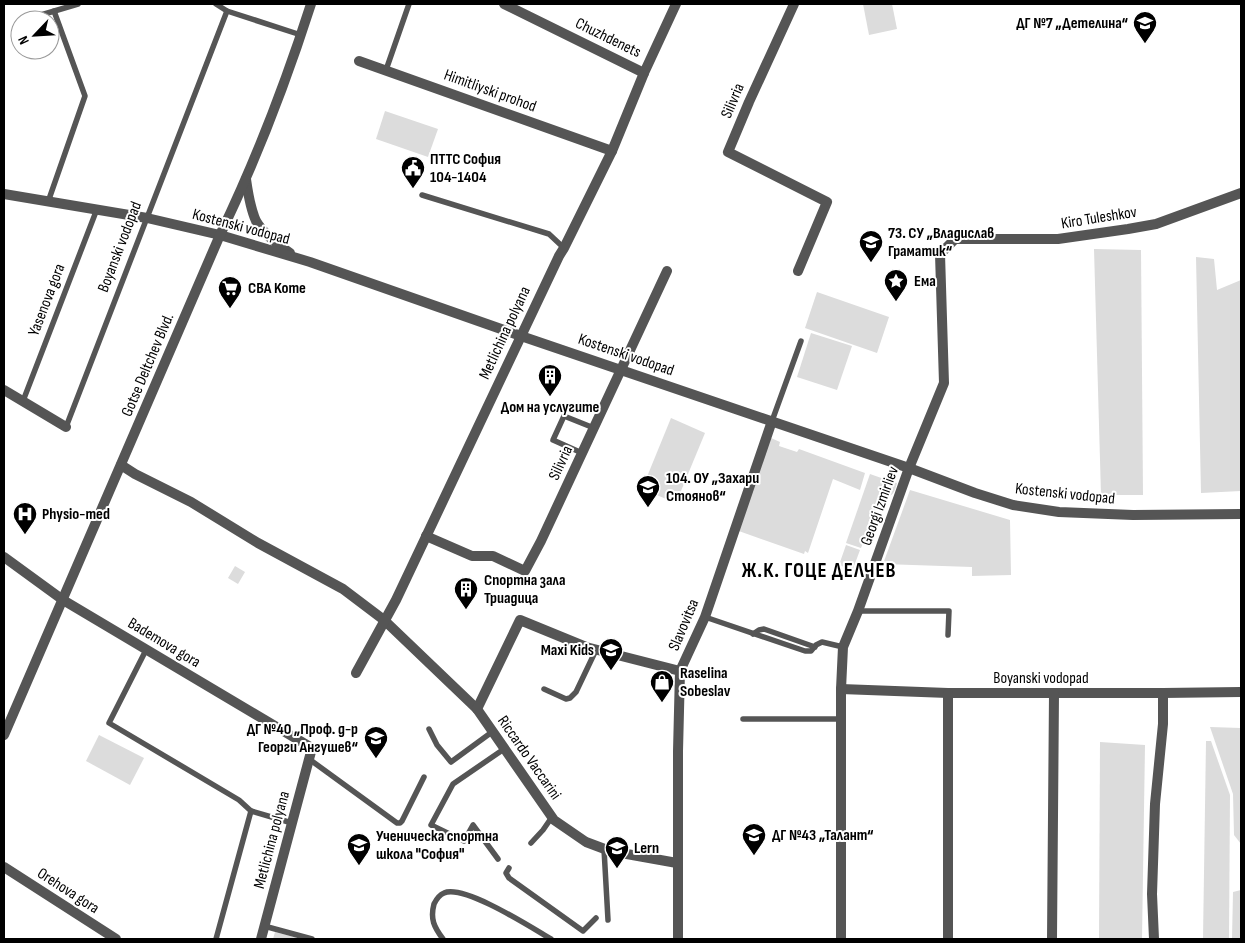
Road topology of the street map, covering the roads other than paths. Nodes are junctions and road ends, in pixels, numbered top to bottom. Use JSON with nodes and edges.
{"nodes":[{"id":1,"x":78,"y":4,"type":"edge"},
{"id":2,"x":216,"y":4,"type":"edge"},
{"id":3,"x":311,"y":4,"type":"edge"},
{"id":4,"x":409,"y":4,"type":"edge"},
{"id":5,"x":504,"y":4,"type":"edge"},
{"id":6,"x":676,"y":4,"type":"edge"},
{"id":7,"x":794,"y":4,"type":"edge"},
{"id":8,"x":57,"y":10,"type":"edge"},
{"id":9,"x":227,"y":11,"type":"junction"},
{"id":10,"x":60,"y":27,"type":"edge"},
{"id":11,"x":301,"y":34,"type":"junction"},
{"id":12,"x":359,"y":61,"type":"dead end"},
{"id":13,"x":386,"y":70,"type":"junction"},
{"id":14,"x":644,"y":72,"type":"junction"},
{"id":15,"x":612,"y":151,"type":"junction"},
{"id":16,"x":246,"y":178,"type":"junction"},
{"id":17,"x":4,"y":194,"type":"edge"},
{"id":18,"x":1241,"y":194,"type":"edge"},
{"id":19,"x":422,"y":195,"type":"dead end"},
{"id":20,"x":48,"y":202,"type":"junction"},
{"id":21,"x":97,"y":209,"type":"junction"},
{"id":22,"x":147,"y":218,"type":"junction"},
{"id":23,"x":220,"y":235,"type":"junction"},
{"id":24,"x":955,"y":239,"type":"joint"},
{"id":25,"x":564,"y":248,"type":"junction"},
{"id":26,"x":294,"y":257,"type":"junction"},
{"id":27,"x":667,"y":271,"type":"dead end"},
{"id":28,"x":798,"y":271,"type":"dead end"},
{"id":29,"x":521,"y":336,"type":"junction"},
{"id":30,"x":800,"y":341,"type":"dead end"},
{"id":31,"x":622,"y":370,"type":"junction"},
{"id":32,"x":4,"y":390,"type":"edge"},
{"id":33,"x":23,"y":401,"type":"junction"},
{"id":34,"x":772,"y":421,"type":"junction"},
{"id":35,"x":66,"y":427,"type":"joint"},
{"id":36,"x":594,"y":428,"type":"junction"},
{"id":37,"x":582,"y":453,"type":"junction"},
{"id":38,"x":121,"y":465,"type":"junction"},
{"id":39,"x":909,"y":468,"type":"junction"},
{"id":40,"x":1241,"y":514,"type":"edge"},
{"id":41,"x":426,"y":536,"type":"junction"},
{"id":42,"x":4,"y":557,"type":"edge"},
{"id":43,"x":62,"y":600,"type":"junction"},
{"id":44,"x":858,"y":612,"type":"junction"},
{"id":45,"x":705,"y":617,"type":"junction"},
{"id":46,"x":384,"y":620,"type":"junction"},
{"id":47,"x":948,"y":635,"type":"dead end"},
{"id":48,"x":843,"y":647,"type":"junction"},
{"id":49,"x":146,"y":650,"type":"junction"},
{"id":50,"x":596,"y":650,"type":"junction"},
{"id":51,"x":680,"y":671,"type":"junction"},
{"id":52,"x":356,"y":673,"type":"dead end"},
{"id":53,"x":544,"y":689,"type":"dead end"},
{"id":54,"x":841,"y":689,"type":"junction"},
{"id":55,"x":1241,"y":692,"type":"edge"},
{"id":56,"x":948,"y":693,"type":"junction"},
{"id":57,"x":1054,"y":693,"type":"junction"},
{"id":58,"x":1163,"y":693,"type":"junction"},
{"id":59,"x":477,"y":710,"type":"junction"},
{"id":60,"x":7,"y":715,"type":"edge"},
{"id":61,"x":841,"y":719,"type":"junction"},
{"id":62,"x":743,"y":720,"type":"dead end"},
{"id":63,"x":429,"y":729,"type":"dead end"},
{"id":64,"x":492,"y":732,"type":"junction"},
{"id":65,"x":4,"y":735,"type":"edge"},
{"id":66,"x":504,"y":749,"type":"junction"},
{"id":67,"x":311,"y":754,"type":"junction"},
{"id":68,"x":424,"y":777,"type":"dead end"},
{"id":69,"x":251,"y":811,"type":"junction"},
{"id":70,"x":552,"y":817,"type":"junction"},
{"id":71,"x":292,"y":823,"type":"junction"},
{"id":72,"x":531,"y":843,"type":"dead end"},
{"id":73,"x":604,"y":849,"type":"junction"},
{"id":74,"x":498,"y":860,"type":"dead end"},
{"id":75,"x":678,"y":863,"type":"junction"},
{"id":76,"x":4,"y":867,"type":"edge"},
{"id":77,"x":509,"y":868,"type":"dead end"},
{"id":78,"x":596,"y":918,"type":"dead end"},
{"id":79,"x":608,"y":920,"type":"dead end"},
{"id":80,"x":264,"y":926,"type":"junction"},
{"id":81,"x":116,"y":939,"type":"edge"},
{"id":82,"x":216,"y":939,"type":"edge"},
{"id":83,"x":261,"y":939,"type":"edge"},
{"id":84,"x":312,"y":939,"type":"edge"},
{"id":85,"x":443,"y":939,"type":"edge"},
{"id":86,"x":551,"y":939,"type":"edge"},
{"id":87,"x":678,"y":939,"type":"edge"},
{"id":88,"x":841,"y":939,"type":"edge"},
{"id":89,"x":948,"y":939,"type":"edge"},
{"id":90,"x":1052,"y":939,"type":"edge"},
{"id":91,"x":1154,"y":939,"type":"edge"}],
"edges":[{"from":1,"to":8,"type":"lane"},
{"from":2,"to":9,"type":"lane"},
{"from":3,"to":11,"type":"street","name":"Gotse Deltchev Blvd."},
{"from":4,"to":13,"type":"lane"},
{"from":5,"to":14,"type":"street","name":"Chuzhdenets"},
{"from":6,"to":14,"type":"street","name":"Metlichina polyana"},
{"from":7,"to":28,"type":"street","name":"Silivria"},
{"from":9,"to":11,"type":"lane"},
{"from":9,"to":22,"type":"lane","name":"Boyanski vodopad"},
{"from":10,"to":20,"type":"lane"},
{"from":11,"to":16,"type":"street","name":"Gotse Deltchev Blvd."},
{"from":12,"to":13,"type":"street","name":"Himitliyski prohod"},
{"from":13,"to":15,"type":"street","name":"Himitliyski prohod"},
{"from":14,"to":15,"type":"street","name":"Metlichina polyana"},
{"from":15,"to":25,"type":"street","name":"Metlichina polyana"},
{"from":16,"to":23,"type":"street","name":"Gotse Deltchev Blvd."},
{"from":16,"to":26,"type":"street"},
{"from":17,"to":20,"type":"street","name":"Kostenski vodopad"},
{"from":18,"to":24,"type":"street","name":"Kiro Tuleshkov"},
{"from":19,"to":25,"type":"lane"},
{"from":20,"to":21,"type":"street","name":"Kostenski vodopad"},
{"from":21,"to":22,"type":"street","name":"Kostenski vodopad"},
{"from":21,"to":33,"type":"lane","name":"Yasenova gora"},
{"from":22,"to":23,"type":"street","name":"Kostenski vodopad"},
{"from":22,"to":35,"type":"lane","name":"Boyanski vodopad"},
{"from":23,"to":26,"type":"street","name":"Kostenski vodopad"},
{"from":23,"to":38,"type":"street","name":"Gotse Deltchev Blvd."},
{"from":24,"to":39,"type":"street","name":"Georgi Izmirliev"},
{"from":25,"to":29,"type":"street","name":"Metlichina polyana"},
{"from":26,"to":29,"type":"street","name":"Kostenski vodopad"},
{"from":27,"to":31,"type":"street","name":"Silivria"},
{"from":29,"to":31,"type":"street","name":"Kostenski vodopad"},
{"from":29,"to":41,"type":"street","name":"Metlichina polyana"},
{"from":30,"to":34,"type":"lane"},
{"from":31,"to":34,"type":"street","name":"Kostenski vodopad"},
{"from":31,"to":36,"type":"street","name":"Silivria"},
{"from":32,"to":33,"type":"street","name":"Boyanski vodopad"},
{"from":33,"to":35,"type":"street","name":"Boyanski vodopad"},
{"from":34,"to":39,"type":"street","name":"Kostenski vodopad"},
{"from":34,"to":45,"type":"street","name":"Slavovitsa"},
{"from":36,"to":37,"type":"street","name":"Silivria"},
{"from":36,"to":37,"type":"lane"},
{"from":37,"to":41,"type":"street","name":"Silivria"},
{"from":38,"to":43,"type":"street","name":"Gotse Deltchev Blvd."},
{"from":38,"to":46,"type":"street"},
{"from":39,"to":40,"type":"street","name":"Kostenski vodopad"},
{"from":39,"to":44,"type":"street","name":"Georgi Izmirliev"},
{"from":41,"to":46,"type":"street","name":"Metlichina polyana"},
{"from":42,"to":43,"type":"street","name":"Bademova gora"},
{"from":43,"to":49,"type":"street","name":"Bademova gora"},
{"from":43,"to":60,"type":"street","name":"Gotse Deltchev Blvd."},
{"from":44,"to":47,"type":"lane"},
{"from":44,"to":48,"type":"street","name":"Georgi Izmirliev"},
{"from":45,"to":48,"type":"lane"},
{"from":45,"to":51,"type":"street","name":"Slavovitsa"},
{"from":46,"to":52,"type":"street","name":"Metlichina polyana"},
{"from":46,"to":59,"type":"street","name":"Riccardo Vaccarini"},
{"from":48,"to":54,"type":"street","name":"Georgi Izmirliev"},
{"from":49,"to":67,"type":"street","name":"Bademova gora"},
{"from":49,"to":69,"type":"lane"},
{"from":50,"to":51,"type":"street"},
{"from":50,"to":53,"type":"lane"},
{"from":50,"to":59,"type":"street"},
{"from":51,"to":75,"type":"street","name":"Slavovitsa"},
{"from":54,"to":56,"type":"street","name":"Boyanski vodopad"},
{"from":54,"to":61,"type":"street","name":"Georgi Izmirliev"},
{"from":55,"to":58,"type":"street","name":"Boyanski vodopad"},
{"from":56,"to":57,"type":"street","name":"Boyanski vodopad"},
{"from":56,"to":89,"type":"street"},
{"from":57,"to":58,"type":"street","name":"Boyanski vodopad"},
{"from":57,"to":90,"type":"street"},
{"from":58,"to":91,"type":"street"},
{"from":59,"to":64,"type":"street","name":"Riccardo Vaccarini"},
{"from":60,"to":65,"type":"street","name":"Gotse Deltchev Blvd."},
{"from":61,"to":62,"type":"lane"},
{"from":61,"to":88,"type":"street","name":"Georgi Izmirliev"},
{"from":63,"to":64,"type":"lane"},
{"from":64,"to":66,"type":"street","name":"Riccardo Vaccarini"},
{"from":66,"to":70,"type":"street","name":"Riccardo Vaccarini"},
{"from":66,"to":74,"type":"lane"},
{"from":67,"to":68,"type":"lane"},
{"from":67,"to":71,"type":"street","name":"Metlichina polyana"},
{"from":69,"to":71,"type":"lane"},
{"from":69,"to":82,"type":"lane"},
{"from":70,"to":72,"type":"lane"},
{"from":70,"to":73,"type":"street","name":"Riccardo Vaccarini"},
{"from":71,"to":80,"type":"street","name":"Metlichina polyana"},
{"from":73,"to":75,"type":"street","name":"Riccardo Vaccarini"},
{"from":73,"to":79,"type":"lane"},
{"from":75,"to":87,"type":"street","name":"Slavovitsa"},
{"from":76,"to":81,"type":"street","name":"Orehova gora"},
{"from":77,"to":78,"type":"lane"},
{"from":80,"to":83,"type":"street","name":"Metlichina polyana"},
{"from":80,"to":84,"type":"lane"},
{"from":85,"to":86,"type":"lane"}]}
